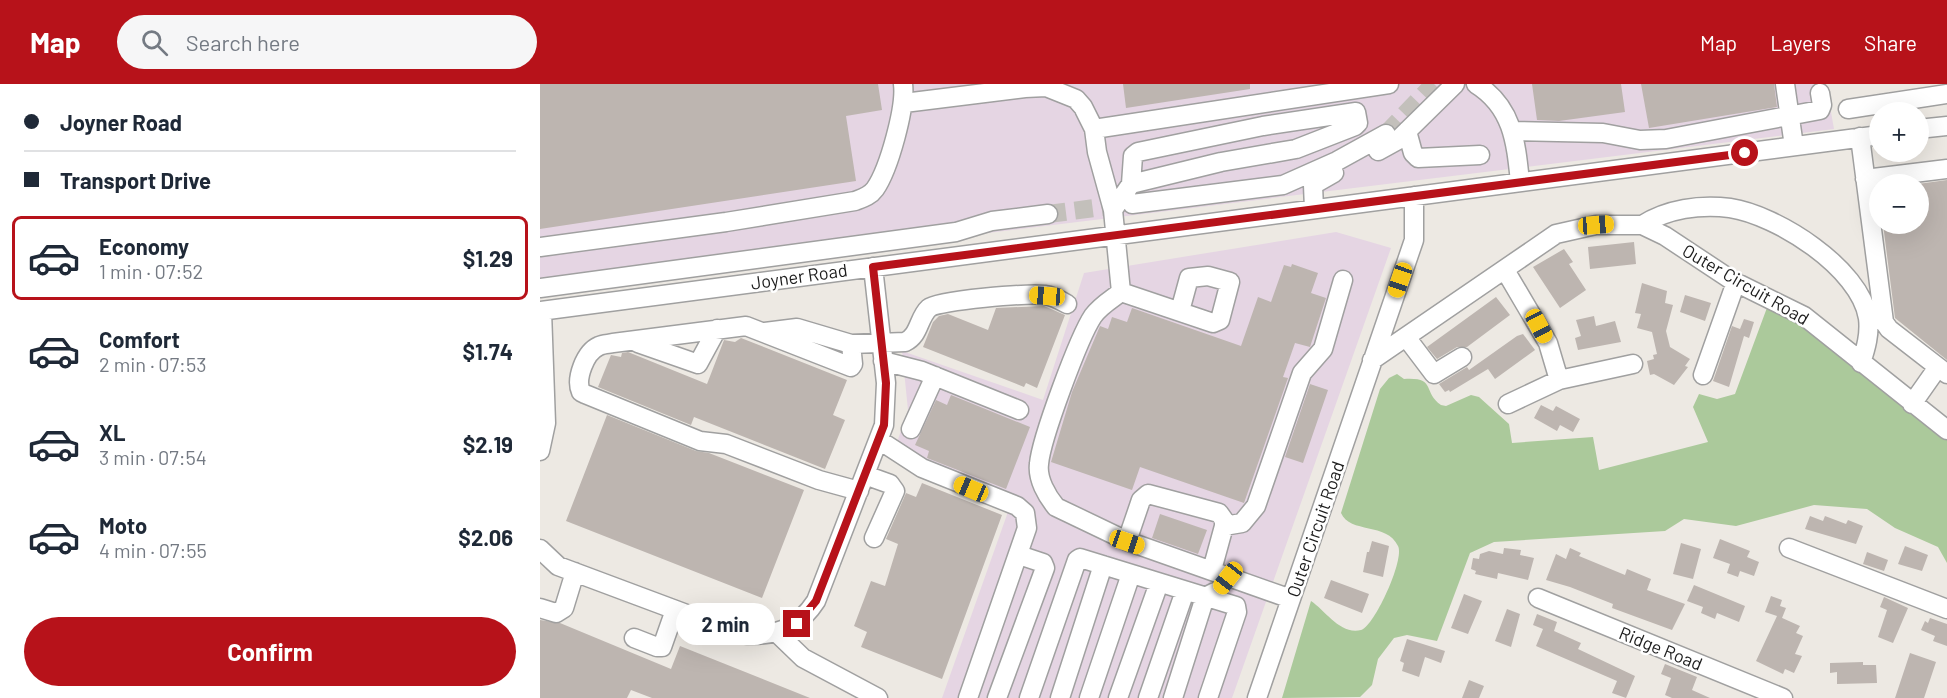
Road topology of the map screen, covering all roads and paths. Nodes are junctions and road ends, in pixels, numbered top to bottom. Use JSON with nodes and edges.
{"nodes":[{"id":1,"x":903,"y":84,"type":"edge"},
{"id":2,"x":1389,"y":84,"type":"edge"},
{"id":3,"x":1455,"y":84,"type":"edge"},
{"id":4,"x":1476,"y":84,"type":"edge"},
{"id":5,"x":1785,"y":84,"type":"edge"},
{"id":6,"x":1820,"y":93,"type":"dead end"},
{"id":7,"x":1947,"y":94,"type":"edge"},
{"id":8,"x":904,"y":103,"type":"junction"},
{"id":9,"x":1848,"y":109,"type":"dead end"},
{"id":10,"x":1790,"y":117,"type":"junction"},
{"id":11,"x":1763,"y":122,"type":"junction"},
{"id":12,"x":1947,"y":126,"type":"edge"},
{"id":13,"x":1929,"y":128,"type":"edge"},
{"id":14,"x":1094,"y":129,"type":"junction"},
{"id":15,"x":1407,"y":131,"type":"junction"},
{"id":16,"x":1513,"y":131,"type":"junction"},
{"id":17,"x":1386,"y":134,"type":"tunnel mouth"},
{"id":18,"x":1869,"y":136,"type":"edge"},
{"id":19,"x":1860,"y":137,"type":"junction"},
{"id":20,"x":1794,"y":146,"type":"junction"},
{"id":21,"x":1767,"y":150,"type":"junction"},
{"id":22,"x":1480,"y":155,"type":"dead end"},
{"id":23,"x":1947,"y":169,"type":"edge"},
{"id":24,"x":1865,"y":179,"type":"junction"},
{"id":25,"x":1520,"y":183,"type":"junction"},
{"id":26,"x":1131,"y":184,"type":"junction"},
{"id":27,"x":1414,"y":196,"type":"junction"},
{"id":28,"x":1132,"y":204,"type":"tunnel mouth"},
{"id":29,"x":1314,"y":209,"type":"junction"},
{"id":30,"x":1113,"y":210,"type":"junction"},
{"id":31,"x":1048,"y":214,"type":"tunnel mouth"},
{"id":32,"x":1642,"y":225,"type":"junction"},
{"id":33,"x":1115,"y":234,"type":"junction"},
{"id":34,"x":540,"y":247,"type":"edge"},
{"id":35,"x":873,"y":267,"type":"junction"},
{"id":36,"x":1505,"y":270,"type":"junction"},
{"id":37,"x":1343,"y":280,"type":"dead end"},
{"id":38,"x":1736,"y":282,"type":"junction"},
{"id":39,"x":540,"y":288,"type":"edge"},
{"id":40,"x":1121,"y":292,"type":"junction"},
{"id":41,"x":1067,"y":304,"type":"dead end"},
{"id":42,"x":541,"y":311,"type":"edge"},
{"id":43,"x":1180,"y":311,"type":"dead end"},
{"id":44,"x":717,"y":329,"type":"junction"},
{"id":45,"x":1406,"y":337,"type":"junction"},
{"id":46,"x":634,"y":341,"type":"junction"},
{"id":47,"x":882,"y":352,"type":"junction"},
{"id":48,"x":1462,"y":357,"type":"dead end"},
{"id":49,"x":1372,"y":360,"type":"junction"},
{"id":50,"x":1861,"y":363,"type":"junction"},
{"id":51,"x":1633,"y":364,"type":"dead end"},
{"id":52,"x":1942,"y":370,"type":"edge"},
{"id":53,"x":1703,"y":375,"type":"dead end"},
{"id":54,"x":935,"y":376,"type":"junction"},
{"id":55,"x":1558,"y":380,"type":"junction"},
{"id":56,"x":545,"y":383,"type":"junction"},
{"id":57,"x":578,"y":383,"type":"junction"},
{"id":58,"x":1508,"y":404,"type":"dead end"},
{"id":59,"x":1912,"y":404,"type":"junction"},
{"id":60,"x":1019,"y":410,"type":"dead end"},
{"id":61,"x":911,"y":429,"type":"dead end"},
{"id":62,"x":1947,"y":430,"type":"edge"},
{"id":63,"x":879,"y":440,"type":"junction"},
{"id":64,"x":540,"y":451,"type":"edge"},
{"id":65,"x":862,"y":483,"type":"junction"},
{"id":66,"x":1224,"y":526,"type":"junction"},
{"id":67,"x":874,"y":538,"type":"dead end"},
{"id":68,"x":1127,"y":542,"type":"junction"},
{"id":69,"x":1789,"y":548,"type":"dead end"},
{"id":70,"x":540,"y":549,"type":"edge"},
{"id":71,"x":1019,"y":555,"type":"junction"},
{"id":72,"x":1102,"y":565,"type":"junction"},
{"id":73,"x":1212,"y":570,"type":"junction"},
{"id":74,"x":575,"y":572,"type":"junction"},
{"id":75,"x":1131,"y":574,"type":"junction"},
{"id":76,"x":1228,"y":578,"type":"junction"},
{"id":77,"x":1159,"y":583,"type":"junction"},
{"id":78,"x":1185,"y":591,"type":"junction"},
{"id":79,"x":1205,"y":597,"type":"junction"},
{"id":80,"x":1538,"y":598,"type":"dead end"},
{"id":81,"x":1291,"y":599,"type":"junction"},
{"id":82,"x":540,"y":608,"type":"edge"},
{"id":83,"x":1947,"y":609,"type":"edge"},
{"id":84,"x":675,"y":610,"type":"junction"},
{"id":85,"x":777,"y":633,"type":"junction"},
{"id":86,"x":634,"y":638,"type":"dead end"},
{"id":87,"x":879,"y":698,"type":"edge"},
{"id":88,"x":968,"y":698,"type":"edge"},
{"id":89,"x":997,"y":698,"type":"edge"},
{"id":90,"x":1029,"y":698,"type":"edge"},
{"id":91,"x":1060,"y":698,"type":"edge"},
{"id":92,"x":1089,"y":698,"type":"edge"},
{"id":93,"x":1118,"y":698,"type":"edge"},
{"id":94,"x":1148,"y":698,"type":"edge"},
{"id":95,"x":1173,"y":698,"type":"edge"},
{"id":96,"x":1208,"y":698,"type":"edge"},
{"id":97,"x":1257,"y":698,"type":"edge"},
{"id":98,"x":1783,"y":698,"type":"edge"}],
"edges":[{"from":1,"to":8,"type":"street"},
{"from":2,"to":14,"type":"street"},
{"from":3,"to":15,"type":"street"},
{"from":4,"to":16,"type":"street"},
{"from":5,"to":10,"type":"street"},
{"from":6,"to":10,"type":"street"},
{"from":7,"to":9,"type":"street"},
{"from":8,"to":14,"type":"street"},
{"from":8,"to":34,"type":"street"},
{"from":10,"to":11,"type":"street"},
{"from":10,"to":20,"type":"street"},
{"from":11,"to":16,"type":"street"},
{"from":11,"to":21,"type":"street"},
{"from":12,"to":13,"type":"street"},
{"from":14,"to":30,"type":"street"},
{"from":15,"to":22,"type":"street"},
{"from":15,"to":29,"type":"street"},
{"from":16,"to":25,"type":"street"},
{"from":17,"to":28,"type":"street"},
{"from":18,"to":19,"type":"street","name":"Joyner Road"},
{"from":19,"to":20,"type":"street","name":"Joyner Road"},
{"from":19,"to":24,"type":"street"},
{"from":20,"to":21,"type":"street","name":"Joyner Road"},
{"from":21,"to":25,"type":"street","name":"Joyner Road"},
{"from":23,"to":24,"type":"street"},
{"from":24,"to":52,"type":"street"},
{"from":25,"to":27,"type":"street","name":"Joyner Road"},
{"from":26,"to":26,"type":"street"},
{"from":26,"to":30,"type":"street"},
{"from":27,"to":29,"type":"street","name":"Joyner Road"},
{"from":27,"to":49,"type":"street","name":"Outer Circuit Road"},
{"from":29,"to":33,"type":"street","name":"Joyner Road"},
{"from":30,"to":33,"type":"street"},
{"from":31,"to":39,"type":"street"},
{"from":32,"to":36,"type":"street","name":"Outer Circuit Road"},
{"from":32,"to":38,"type":"street","name":"Outer Circuit Road"},
{"from":32,"to":50,"type":"street"},
{"from":33,"to":35,"type":"street","name":"Joyner Road"},
{"from":33,"to":40,"type":"street"},
{"from":35,"to":42,"type":"street","name":"Joyner Road"},
{"from":35,"to":47,"type":"street"},
{"from":36,"to":45,"type":"street","name":"Outer Circuit Road"},
{"from":36,"to":55,"type":"street"},
{"from":37,"to":66,"type":"street"},
{"from":38,"to":50,"type":"street","name":"Outer Circuit Road"},
{"from":38,"to":53,"type":"street"},
{"from":40,"to":43,"type":"street"},
{"from":40,"to":68,"type":"street"},
{"from":41,"to":47,"type":"street"},
{"from":42,"to":56,"type":"street"},
{"from":44,"to":46,"type":"street"},
{"from":44,"to":46,"type":"street"},
{"from":44,"to":47,"type":"street"},
{"from":45,"to":48,"type":"street"},
{"from":45,"to":49,"type":"street","name":"Outer Circuit Road"},
{"from":46,"to":57,"type":"street"},
{"from":47,"to":54,"type":"street"},
{"from":47,"to":63,"type":"street"},
{"from":49,"to":81,"type":"street","name":"Outer Circuit Road"},
{"from":50,"to":59,"type":"street","name":"Outer Circuit Road"},
{"from":51,"to":55,"type":"street"},
{"from":52,"to":59,"type":"street"},
{"from":54,"to":60,"type":"street"},
{"from":54,"to":61,"type":"street"},
{"from":55,"to":58,"type":"street"},
{"from":56,"to":57,"type":"street"},
{"from":56,"to":64,"type":"street"},
{"from":57,"to":65,"type":"street"},
{"from":59,"to":62,"type":"street","name":"Outer Circuit Road"},
{"from":63,"to":65,"type":"street"},
{"from":63,"to":71,"type":"street"},
{"from":65,"to":67,"type":"street"},
{"from":65,"to":85,"type":"street"},
{"from":66,"to":68,"type":"street"},
{"from":66,"to":73,"type":"street"},
{"from":68,"to":73,"type":"street"},
{"from":69,"to":83,"type":"street"},
{"from":70,"to":74,"type":"street"},
{"from":71,"to":88,"type":"street"},
{"from":71,"to":89,"type":"street"},
{"from":72,"to":75,"type":"street"},
{"from":72,"to":90,"type":"street"},
{"from":72,"to":91,"type":"street"},
{"from":73,"to":76,"type":"street"},
{"from":74,"to":82,"type":"street"},
{"from":74,"to":84,"type":"street"},
{"from":75,"to":77,"type":"street"},
{"from":75,"to":92,"type":"street"},
{"from":76,"to":79,"type":"street"},
{"from":76,"to":81,"type":"street"},
{"from":77,"to":78,"type":"street"},
{"from":77,"to":93,"type":"street"},
{"from":78,"to":79,"type":"street"},
{"from":78,"to":94,"type":"street"},
{"from":79,"to":95,"type":"street"},
{"from":79,"to":96,"type":"street"},
{"from":80,"to":98,"type":"street","name":"Ridge Road"},
{"from":81,"to":97,"type":"street","name":"Outer Circuit Road"},
{"from":84,"to":85,"type":"street"},
{"from":84,"to":86,"type":"street"},
{"from":85,"to":87,"type":"street"}]}
